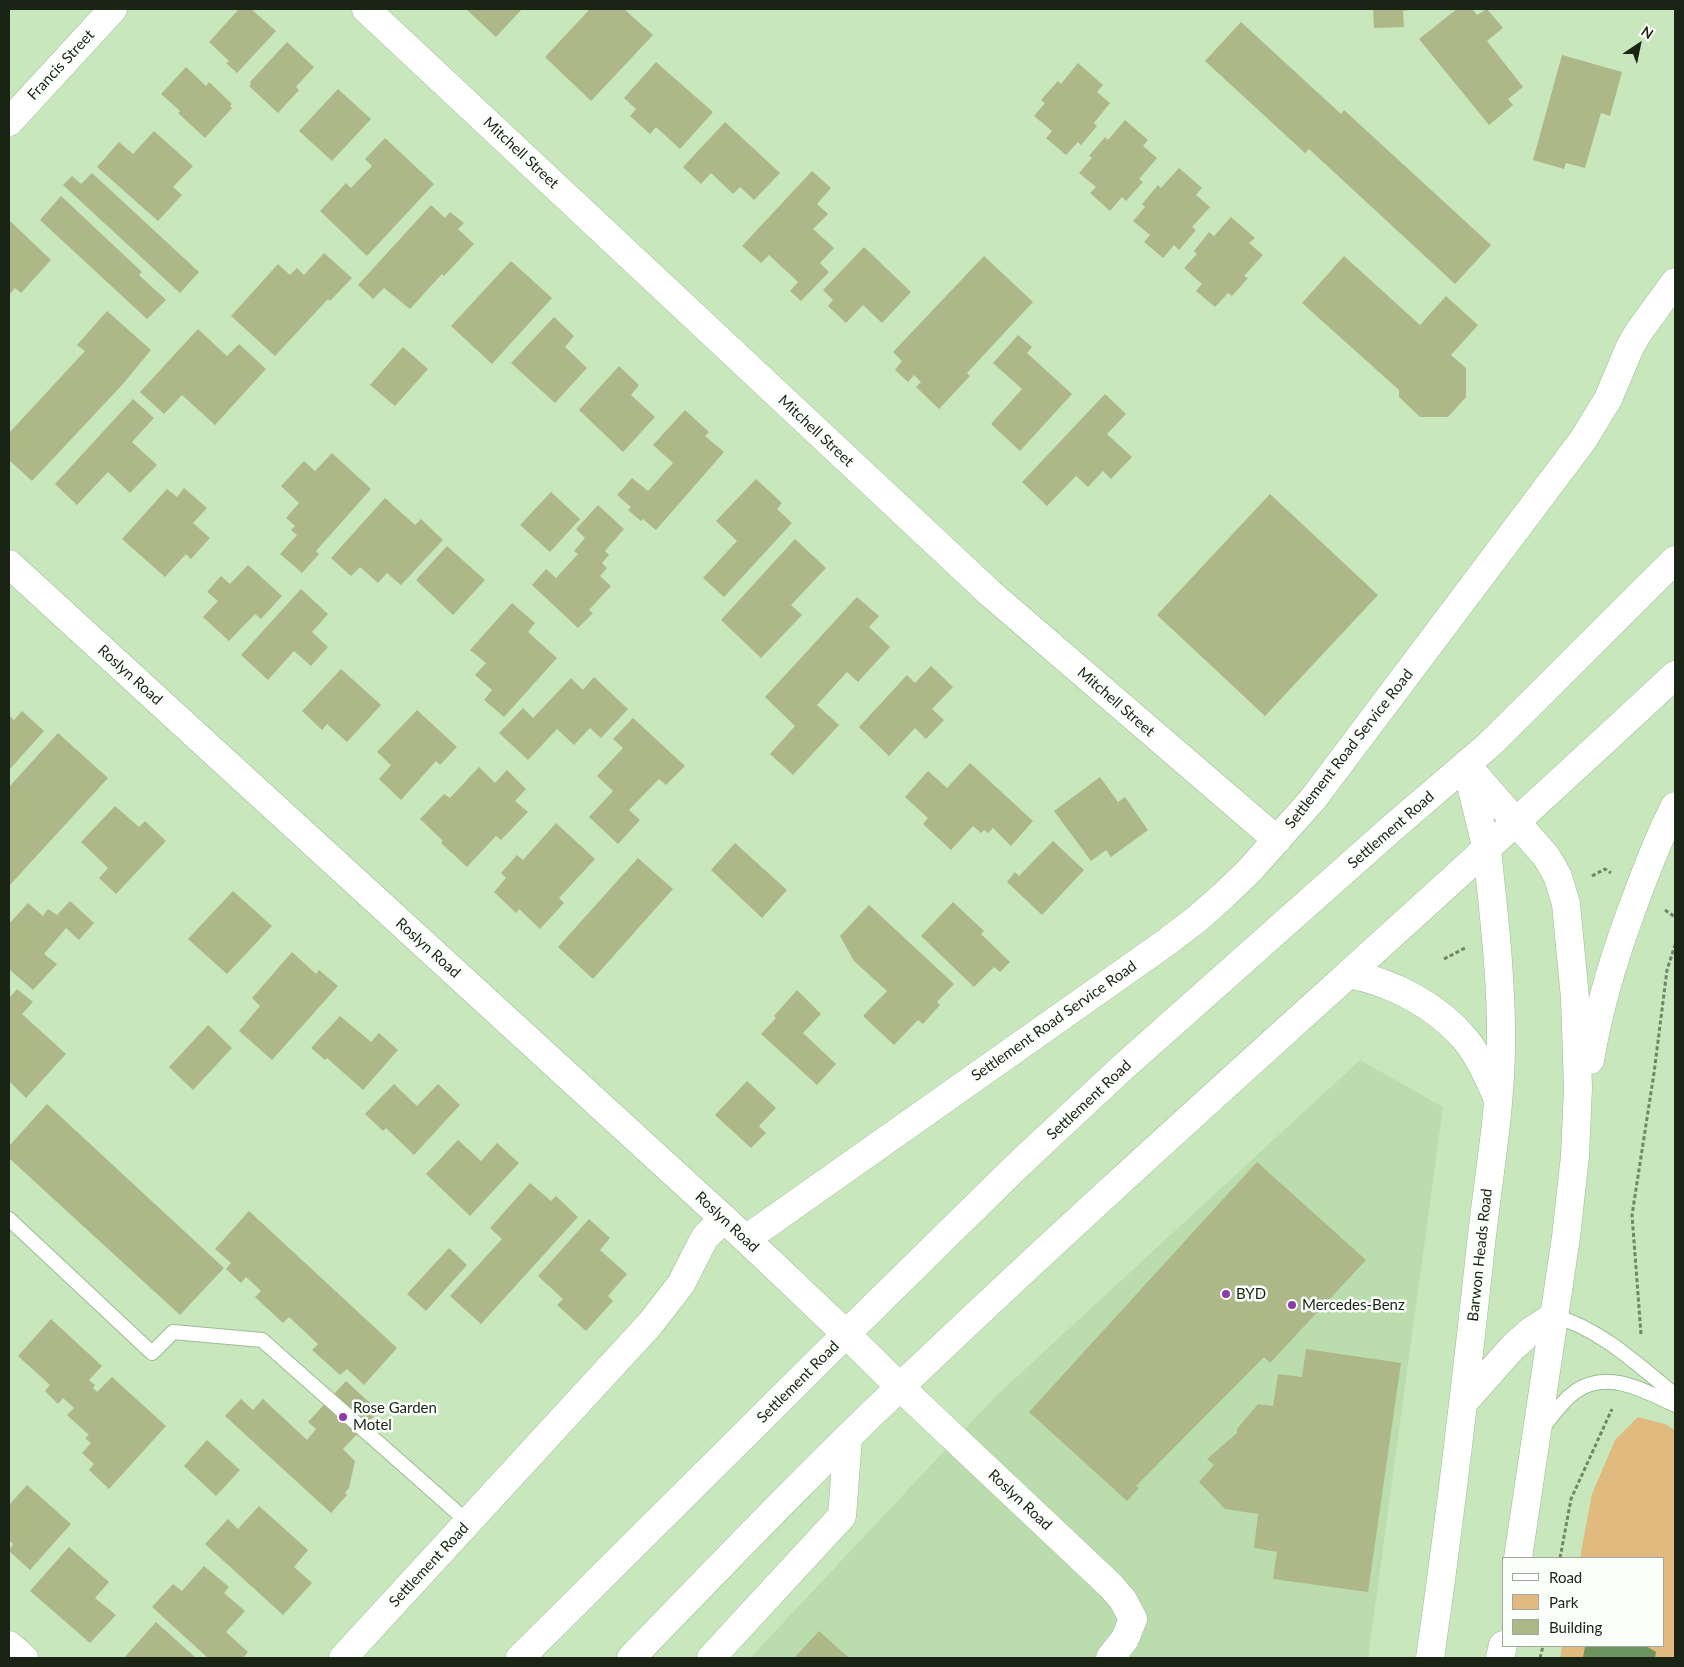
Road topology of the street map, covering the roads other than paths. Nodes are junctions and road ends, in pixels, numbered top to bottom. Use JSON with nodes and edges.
{"nodes":[{"id":1,"x":113,"y":9,"type":"edge"},
{"id":2,"x":366,"y":9,"type":"edge"},
{"id":3,"x":9,"y":122,"type":"edge"},
{"id":4,"x":1675,"y":282,"type":"edge"},
{"id":5,"x":1675,"y":560,"type":"edge"},
{"id":6,"x":9,"y":564,"type":"edge"},
{"id":7,"x":1675,"y":675,"type":"edge"},
{"id":8,"x":1466,"y":765,"type":"junction"},
{"id":9,"x":1675,"y":806,"type":"edge"},
{"id":10,"x":1516,"y":822,"type":"junction"},
{"id":11,"x":1277,"y":840,"type":"junction"},
{"id":12,"x":1487,"y":850,"type":"junction"},
{"id":13,"x":1350,"y":974,"type":"junction"},
{"id":14,"x":1499,"y":1100,"type":"junction"},
{"id":15,"x":1575,"y":1156,"type":"junction"},
{"id":16,"x":9,"y":1218,"type":"edge"},
{"id":17,"x":724,"y":1219,"type":"junction"},
{"id":18,"x":746,"y":1239,"type":"junction"},
{"id":19,"x":1554,"y":1316,"type":"junction"},
{"id":20,"x":846,"y":1334,"type":"junction"},
{"id":21,"x":900,"y":1386,"type":"junction"},
{"id":22,"x":1675,"y":1395,"type":"edge"},
{"id":23,"x":1464,"y":1402,"type":"junction"},
{"id":24,"x":1675,"y":1404,"type":"edge"},
{"id":25,"x":1538,"y":1434,"type":"junction"},
{"id":26,"x":848,"y":1438,"type":"junction"},
{"id":27,"x":468,"y":1522,"type":"junction"},
{"id":28,"x":1518,"y":1557,"type":"edge"},
{"id":29,"x":370,"y":1629,"type":"junction"},
{"id":30,"x":9,"y":1645,"type":"edge"},
{"id":31,"x":24,"y":1658,"type":"edge"},
{"id":32,"x":343,"y":1658,"type":"edge"},
{"id":33,"x":357,"y":1658,"type":"edge"},
{"id":34,"x":520,"y":1658,"type":"edge"},
{"id":35,"x":631,"y":1658,"type":"edge"},
{"id":36,"x":711,"y":1658,"type":"edge"},
{"id":37,"x":1110,"y":1658,"type":"edge"},
{"id":38,"x":1430,"y":1658,"type":"edge"}],
"edges":[{"from":1,"to":3,"type":"main road","name":"Francis Street"},
{"from":2,"to":11,"type":"main road","name":"Mitchell Street"},
{"from":4,"to":11,"type":"main road","name":"Settlement Road Service Road"},
{"from":5,"to":8,"type":"main road","name":"Settlement Road"},
{"from":6,"to":17,"type":"main road","name":"Roslyn Road"},
{"from":7,"to":10,"type":"main road"},
{"from":8,"to":10,"type":"main road"},
{"from":8,"to":12,"type":"main road","name":"Barwon Heads Road"},
{"from":8,"to":20,"type":"main road","name":"Settlement Road"},
{"from":9,"to":15,"type":"main road"},
{"from":10,"to":12,"type":"main road"},
{"from":10,"to":15,"type":"main road"},
{"from":11,"to":18,"type":"main road","name":"Settlement Road Service Road"},
{"from":12,"to":13,"type":"main road"},
{"from":12,"to":14,"type":"main road","name":"Barwon Heads Road"},
{"from":13,"to":14,"type":"main road"},
{"from":13,"to":21,"type":"main road"},
{"from":14,"to":23,"type":"main road","name":"Barwon Heads Road"},
{"from":15,"to":19,"type":"main road"},
{"from":16,"to":27,"type":"lane"},
{"from":17,"to":18,"type":"main road","name":"Roslyn Road"},
{"from":17,"to":27,"type":"main road","name":"Settlement Road"},
{"from":18,"to":20,"type":"main road","name":"Roslyn Road"},
{"from":19,"to":22,"type":"lane"},
{"from":19,"to":23,"type":"main road"},
{"from":19,"to":25,"type":"main road"},
{"from":20,"to":21,"type":"main road","name":"Roslyn Road"},
{"from":20,"to":34,"type":"main road","name":"Settlement Road"},
{"from":21,"to":26,"type":"main road"},
{"from":21,"to":37,"type":"main road","name":"Roslyn Road"},
{"from":23,"to":38,"type":"main road","name":"Barwon Heads Road"},
{"from":24,"to":25,"type":"lane"},
{"from":25,"to":28,"type":"main road"},
{"from":26,"to":35,"type":"main road"},
{"from":26,"to":36,"type":"main road"},
{"from":27,"to":29,"type":"main road","name":"Settlement Road"},
{"from":29,"to":32,"type":"main road","name":"Settlement Road"},
{"from":29,"to":33,"type":"main road"},
{"from":30,"to":31,"type":"main road"}]}
